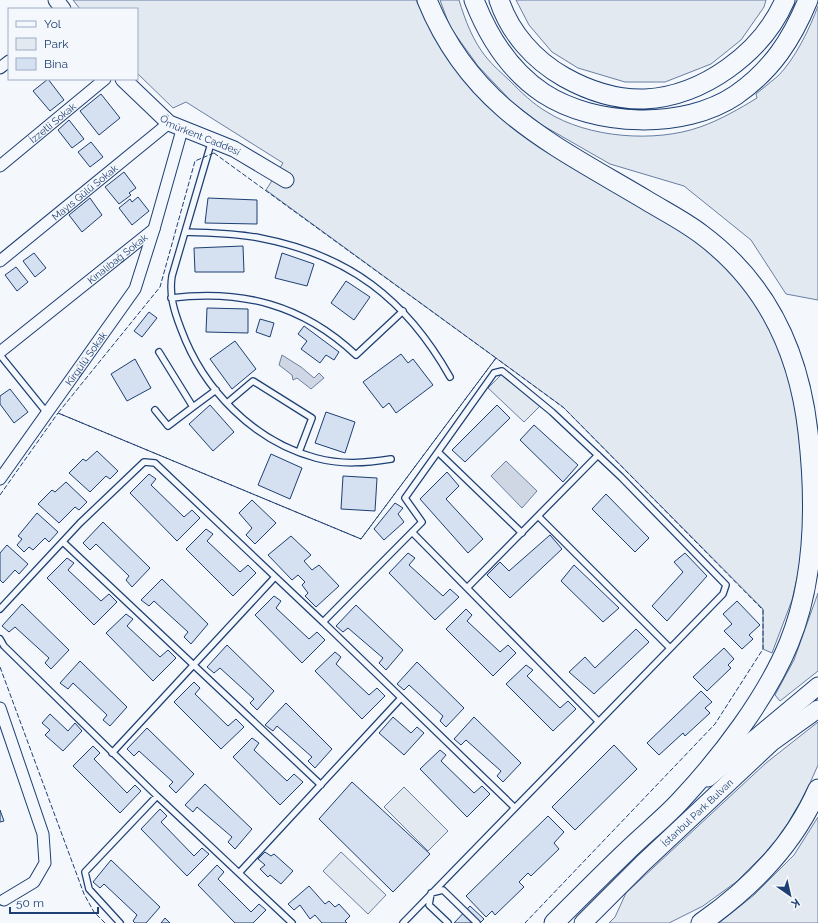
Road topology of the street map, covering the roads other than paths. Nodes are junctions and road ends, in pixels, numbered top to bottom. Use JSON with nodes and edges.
{"nodes":[{"id":1,"x":56,"y":0,"type":"edge"},
{"id":2,"x":428,"y":0,"type":"edge"},
{"id":3,"x":474,"y":0,"type":"edge"},
{"id":4,"x":499,"y":0,"type":"edge"},
{"id":5,"x":785,"y":0,"type":"edge"},
{"id":6,"x":808,"y":0,"type":"edge"},
{"id":7,"x":62,"y":8,"type":"edge"},
{"id":8,"x":8,"y":62,"type":"edge"},
{"id":9,"x":0,"y":68,"type":"edge"},
{"id":10,"x":104,"y":80,"type":"edge"},
{"id":11,"x":124,"y":80,"type":"edge"},
{"id":12,"x":176,"y":127,"type":"junction"},
{"id":13,"x":212,"y":140,"type":"junction"},
{"id":14,"x":0,"y":166,"type":"edge"},
{"id":15,"x":286,"y":180,"type":"dead end"},
{"id":16,"x":154,"y":229,"type":"junction"},
{"id":17,"x":185,"y":232,"type":"junction"},
{"id":18,"x":0,"y":261,"type":"edge"},
{"id":19,"x":171,"y":298,"type":"junction"},
{"id":20,"x":403,"y":311,"type":"junction"},
{"id":21,"x":159,"y":352,"type":"dead end"},
{"id":22,"x":0,"y":353,"type":"edge"},
{"id":23,"x":450,"y":377,"type":"dead end"},
{"id":24,"x":216,"y":390,"type":"junction"},
{"id":25,"x":227,"y":403,"type":"junction"},
{"id":26,"x":193,"y":407,"type":"junction"},
{"id":27,"x":155,"y":410,"type":"dead end"},
{"id":28,"x":47,"y":414,"type":"junction"},
{"id":29,"x":300,"y":452,"type":"junction"},
{"id":30,"x":438,"y":452,"type":"junction"},
{"id":31,"x":598,"y":455,"type":"junction"},
{"id":32,"x":391,"y":459,"type":"dead end"},
{"id":33,"x":0,"y":478,"type":"edge"},
{"id":34,"x":538,"y":516,"type":"junction"},
{"id":35,"x":412,"y":532,"type":"junction"},
{"id":36,"x":522,"y":533,"type":"junction"},
{"id":37,"x":63,"y":542,"type":"junction"},
{"id":38,"x":275,"y":577,"type":"junction"},
{"id":39,"x":467,"y":588,"type":"junction"},
{"id":40,"x":0,"y":609,"type":"edge"},
{"id":41,"x":323,"y":622,"type":"junction"},
{"id":42,"x":0,"y":639,"type":"edge"},
{"id":43,"x":670,"y":648,"type":"junction"},
{"id":44,"x":194,"y":665,"type":"junction"},
{"id":45,"x":818,"y":686,"type":"edge"},
{"id":46,"x":401,"y":698,"type":"junction"},
{"id":47,"x":0,"y":708,"type":"edge"},
{"id":48,"x":818,"y":709,"type":"edge"},
{"id":49,"x":598,"y":721,"type":"junction"},
{"id":50,"x":112,"y":753,"type":"junction"},
{"id":51,"x":321,"y":785,"type":"junction"},
{"id":52,"x":818,"y":789,"type":"edge"},
{"id":53,"x":157,"y":796,"type":"junction"},
{"id":54,"x":681,"y":800,"type":"junction"},
{"id":55,"x":514,"y":808,"type":"junction"},
{"id":56,"x":239,"y":873,"type":"junction"},
{"id":57,"x":431,"y":893,"type":"junction"},
{"id":58,"x":4,"y":900,"type":"dead end"},
{"id":59,"x":120,"y":923,"type":"edge"},
{"id":60,"x":292,"y":923,"type":"edge"},
{"id":61,"x":403,"y":923,"type":"edge"},
{"id":62,"x":448,"y":923,"type":"edge"},
{"id":63,"x":477,"y":923,"type":"edge"},
{"id":64,"x":554,"y":923,"type":"edge"},
{"id":65,"x":583,"y":923,"type":"edge"},
{"id":66,"x":701,"y":923,"type":"edge"}],
"edges":[{"from":1,"to":7,"type":"street"},
{"from":2,"to":54,"type":"highway","name":"İstanbul Park Bulvarı"},
{"from":3,"to":6,"type":"highway"},
{"from":4,"to":5,"type":"highway"},
{"from":8,"to":9,"type":"street"},
{"from":10,"to":14,"type":"street","name":"İzzetli Sokak"},
{"from":11,"to":12,"type":"street","name":"Ömürkent Caddesi"},
{"from":12,"to":13,"type":"street","name":"Ömürkent Caddesi"},
{"from":12,"to":16,"type":"street","name":"Kınalıbağ Sokak"},
{"from":12,"to":18,"type":"street","name":"Mayıs Gülü Sokak"},
{"from":13,"to":15,"type":"street","name":"Ömürkent Caddesi"},
{"from":13,"to":17,"type":"lane"},
{"from":16,"to":22,"type":"street","name":"Kınalıbağ Sokak"},
{"from":16,"to":28,"type":"street","name":"Kirgülü Sokak"},
{"from":17,"to":19,"type":"lane"},
{"from":17,"to":20,"type":"lane"},
{"from":19,"to":20,"type":"lane"},
{"from":19,"to":24,"type":"lane"},
{"from":20,"to":23,"type":"lane"},
{"from":21,"to":26,"type":"lane"},
{"from":22,"to":28,"type":"lane"},
{"from":24,"to":25,"type":"lane"},
{"from":24,"to":26,"type":"lane"},
{"from":25,"to":29,"type":"lane"},
{"from":25,"to":29,"type":"lane"},
{"from":26,"to":27,"type":"lane"},
{"from":28,"to":33,"type":"street","name":"Kirgülü Sokak"},
{"from":29,"to":32,"type":"lane"},
{"from":30,"to":31,"type":"lane"},
{"from":30,"to":35,"type":"lane"},
{"from":30,"to":36,"type":"lane"},
{"from":31,"to":34,"type":"lane"},
{"from":31,"to":43,"type":"lane"},
{"from":34,"to":36,"type":"lane"},
{"from":34,"to":43,"type":"lane"},
{"from":35,"to":39,"type":"lane"},
{"from":35,"to":41,"type":"lane"},
{"from":36,"to":39,"type":"lane"},
{"from":37,"to":38,"type":"lane"},
{"from":37,"to":40,"type":"lane"},
{"from":37,"to":44,"type":"lane"},
{"from":38,"to":41,"type":"lane"},
{"from":38,"to":44,"type":"lane"},
{"from":39,"to":49,"type":"lane"},
{"from":41,"to":46,"type":"lane"},
{"from":42,"to":50,"type":"lane"},
{"from":43,"to":49,"type":"lane"},
{"from":44,"to":50,"type":"lane"},
{"from":44,"to":51,"type":"lane"},
{"from":45,"to":54,"type":"main road"},
{"from":46,"to":51,"type":"lane"},
{"from":46,"to":55,"type":"lane"},
{"from":47,"to":58,"type":"street"},
{"from":48,"to":65,"type":"main road","name":"İstanbul Park Bulvarı"},
{"from":49,"to":55,"type":"lane"},
{"from":50,"to":53,"type":"lane"},
{"from":51,"to":56,"type":"lane"},
{"from":52,"to":66,"type":"highway"},
{"from":53,"to":56,"type":"lane"},
{"from":53,"to":59,"type":"lane"},
{"from":54,"to":64,"type":"highway","name":"İstanbul Park Bulvarı"},
{"from":55,"to":57,"type":"lane"},
{"from":56,"to":60,"type":"lane"},
{"from":57,"to":61,"type":"lane"},
{"from":57,"to":62,"type":"lane"},
{"from":57,"to":63,"type":"lane"}]}
